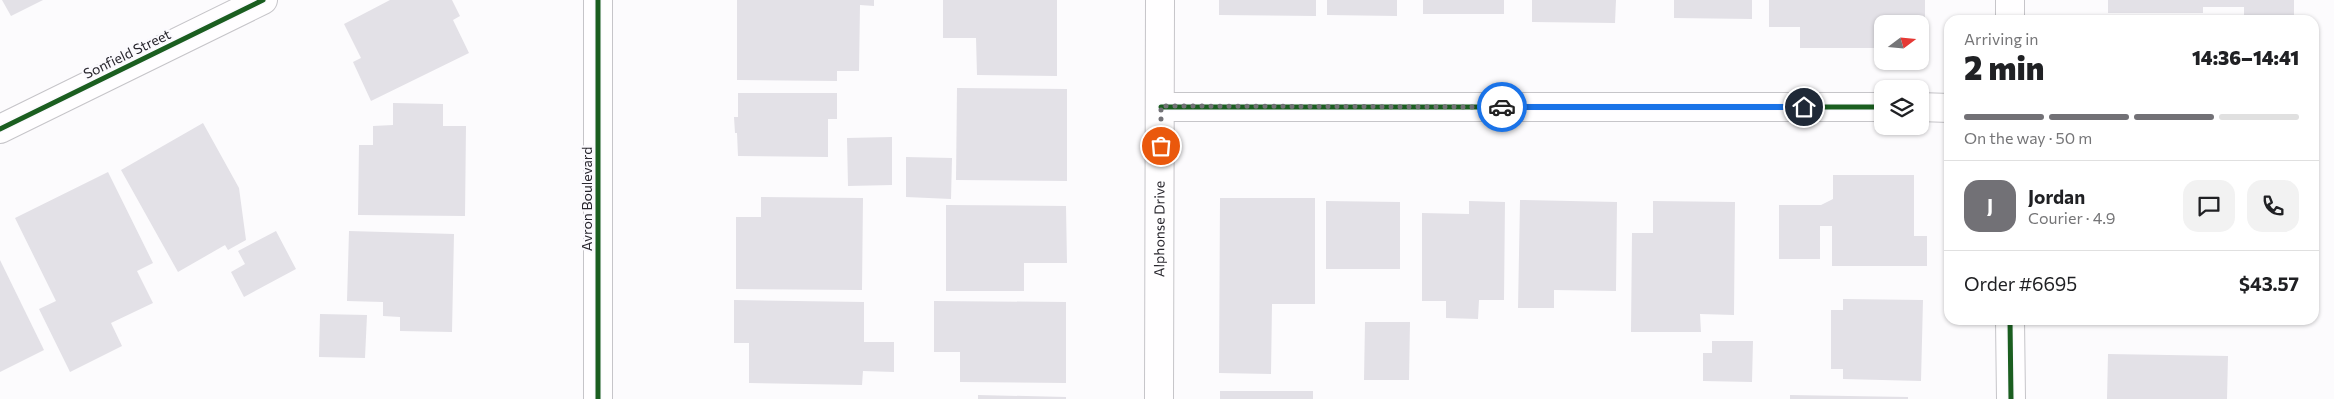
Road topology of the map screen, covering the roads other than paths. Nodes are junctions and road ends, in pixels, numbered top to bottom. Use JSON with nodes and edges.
{"nodes":[{"id":1,"x":263,"y":0,"type":"edge"},
{"id":2,"x":598,"y":0,"type":"edge"},
{"id":3,"x":1160,"y":0,"type":"edge"},
{"id":4,"x":2010,"y":0,"type":"edge"},
{"id":5,"x":2010,"y":15,"type":"edge"},
{"id":6,"x":1161,"y":106,"type":"junction"},
{"id":7,"x":1874,"y":107,"type":"edge"},
{"id":8,"x":1929,"y":108,"type":"edge"},
{"id":9,"x":1944,"y":108,"type":"edge"},
{"id":10,"x":0,"y":129,"type":"edge"},
{"id":11,"x":2010,"y":325,"type":"edge"},
{"id":12,"x":598,"y":399,"type":"edge"},
{"id":13,"x":1159,"y":399,"type":"edge"},
{"id":14,"x":2011,"y":399,"type":"edge"}],
"edges":[{"from":1,"to":10,"type":"street","name":"Sonfield Street"},
{"from":2,"to":12,"type":"street","name":"Avron Boulevard"},
{"from":3,"to":6,"type":"street","name":"Alphonse Drive"},
{"from":4,"to":5,"type":"street"},
{"from":6,"to":7,"type":"street"},
{"from":6,"to":13,"type":"street","name":"Alphonse Drive"},
{"from":8,"to":9,"type":"street"},
{"from":11,"to":14,"type":"street"}]}
